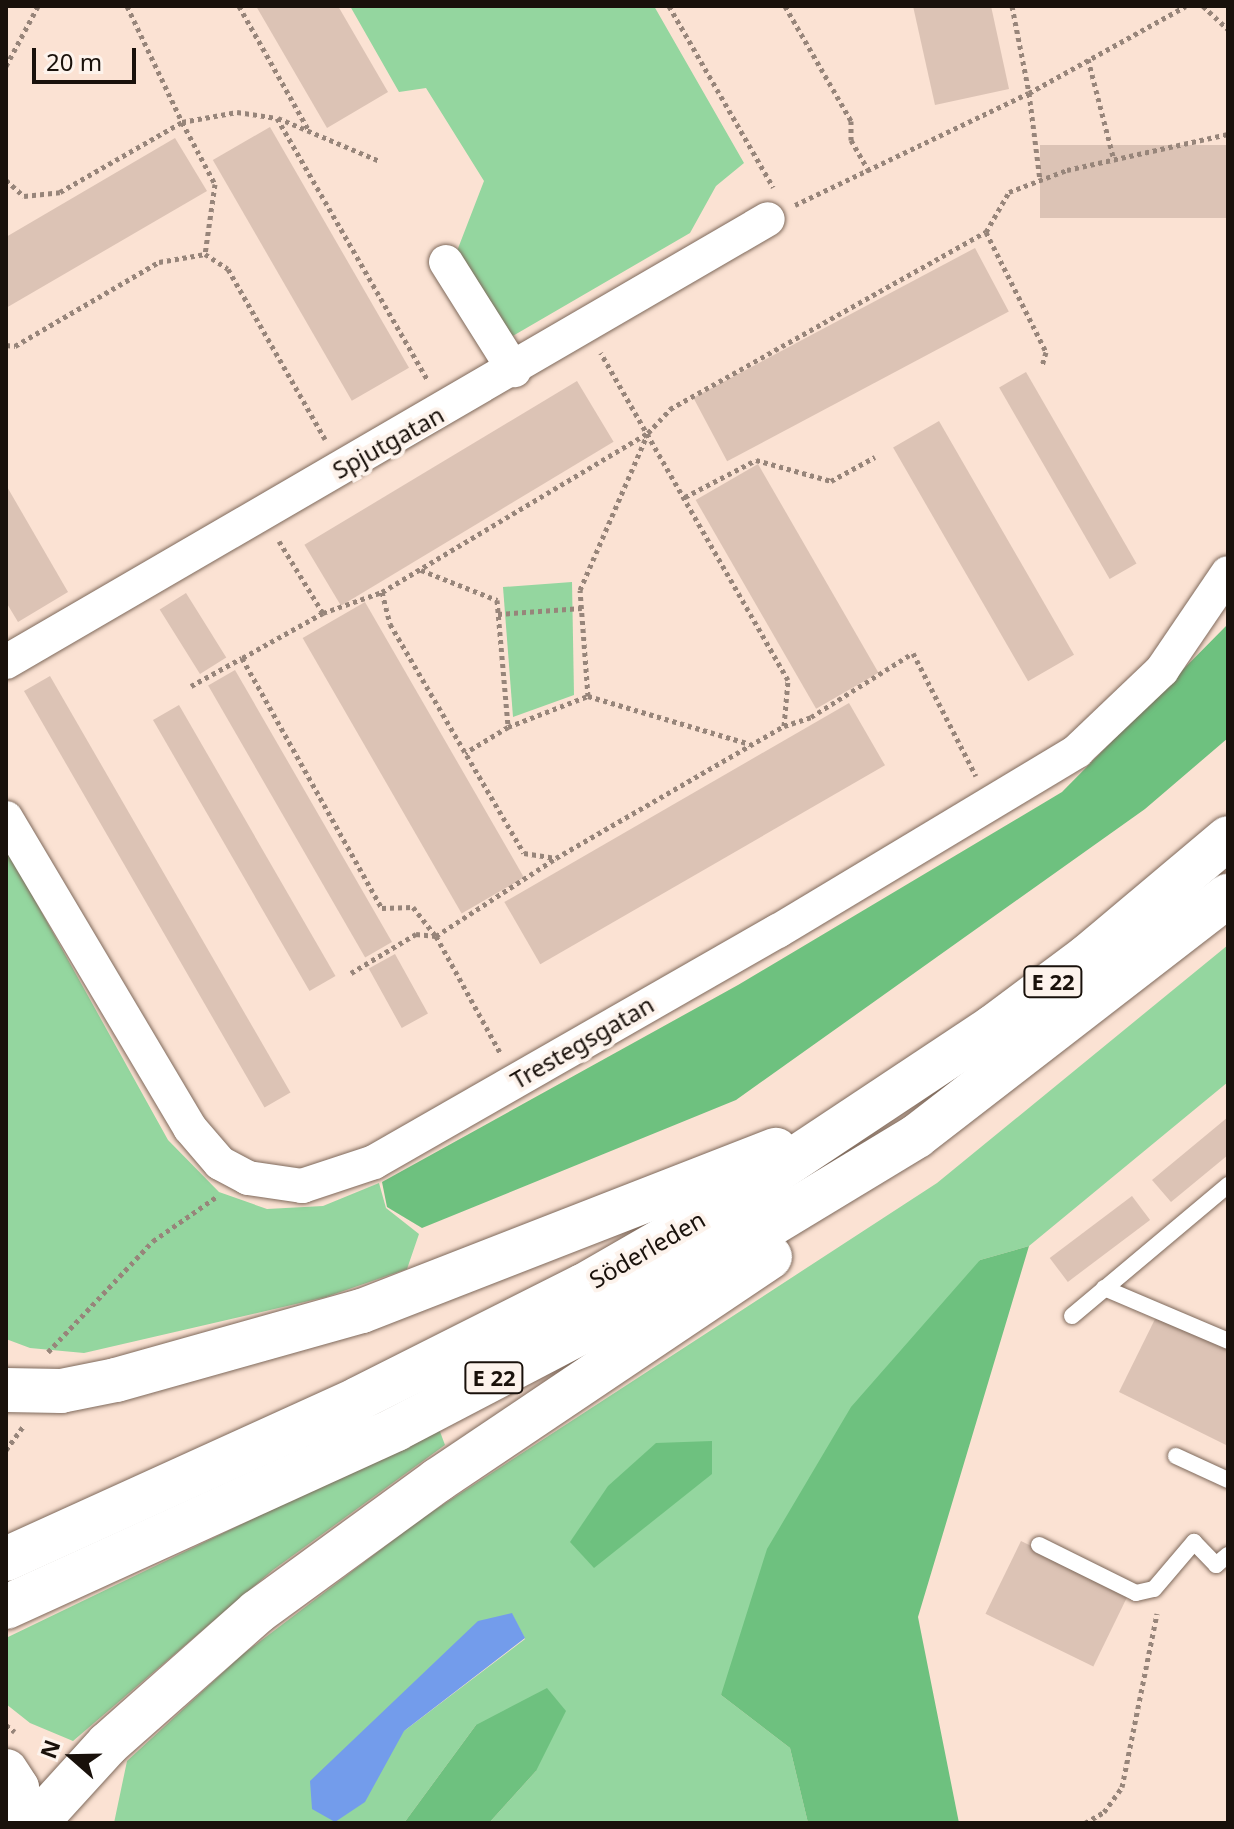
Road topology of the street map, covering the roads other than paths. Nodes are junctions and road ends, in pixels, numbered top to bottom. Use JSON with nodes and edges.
{"nodes":[{"id":1,"x":776,"y":214,"type":"road end"},
{"id":2,"x":446,"y":262,"type":"dead end"},
{"id":3,"x":514,"y":370,"type":"junction"},
{"id":4,"x":1228,"y":573,"type":"edge"},
{"id":5,"x":6,"y":662,"type":"edge"},
{"id":6,"x":6,"y":818,"type":"edge"},
{"id":7,"x":1228,"y":838,"type":"edge"},
{"id":8,"x":1228,"y":896,"type":"edge"},
{"id":9,"x":868,"y":1114,"type":"junction"},
{"id":10,"x":917,"y":1136,"type":"junction"},
{"id":11,"x":1228,"y":1185,"type":"edge"},
{"id":12,"x":1104,"y":1288,"type":"junction"},
{"id":13,"x":1072,"y":1316,"type":"dead end"},
{"id":14,"x":1228,"y":1341,"type":"edge"},
{"id":15,"x":6,"y":1390,"type":"edge"},
{"id":16,"x":1176,"y":1456,"type":"dead end"},
{"id":17,"x":1228,"y":1480,"type":"edge"},
{"id":18,"x":1039,"y":1545,"type":"dead end"},
{"id":19,"x":1228,"y":1555,"type":"edge"},
{"id":20,"x":6,"y":1559,"type":"edge"},
{"id":21,"x":6,"y":1607,"type":"edge"},
{"id":22,"x":6,"y":1771,"type":"edge"},
{"id":23,"x":20,"y":1823,"type":"edge"},
{"id":24,"x":36,"y":1823,"type":"edge"}],
"edges":[{"from":1,"to":3,"type":"street","name":"Spjutgatan"},
{"from":2,"to":3,"type":"street"},
{"from":3,"to":5,"type":"street","name":"Spjutgatan"},
{"from":4,"to":6,"type":"street","name":"Trestegsgatan"},
{"from":7,"to":9,"type":"main road","name":"Söderleden","number":"E 22"},
{"from":8,"to":10,"type":"main road","name":"Söderleden","number":"E 22"},
{"from":9,"to":15,"type":"main road"},
{"from":9,"to":20,"type":"main road","name":"Söderleden","number":"E 22"},
{"from":10,"to":21,"type":"main road","name":"Söderleden","number":"E 22"},
{"from":10,"to":24,"type":"main road"},
{"from":11,"to":12,"type":"lane"},
{"from":12,"to":13,"type":"lane"},
{"from":12,"to":14,"type":"lane"},
{"from":16,"to":17,"type":"lane"},
{"from":18,"to":19,"type":"lane"},
{"from":22,"to":23,"type":"main road"}]}
